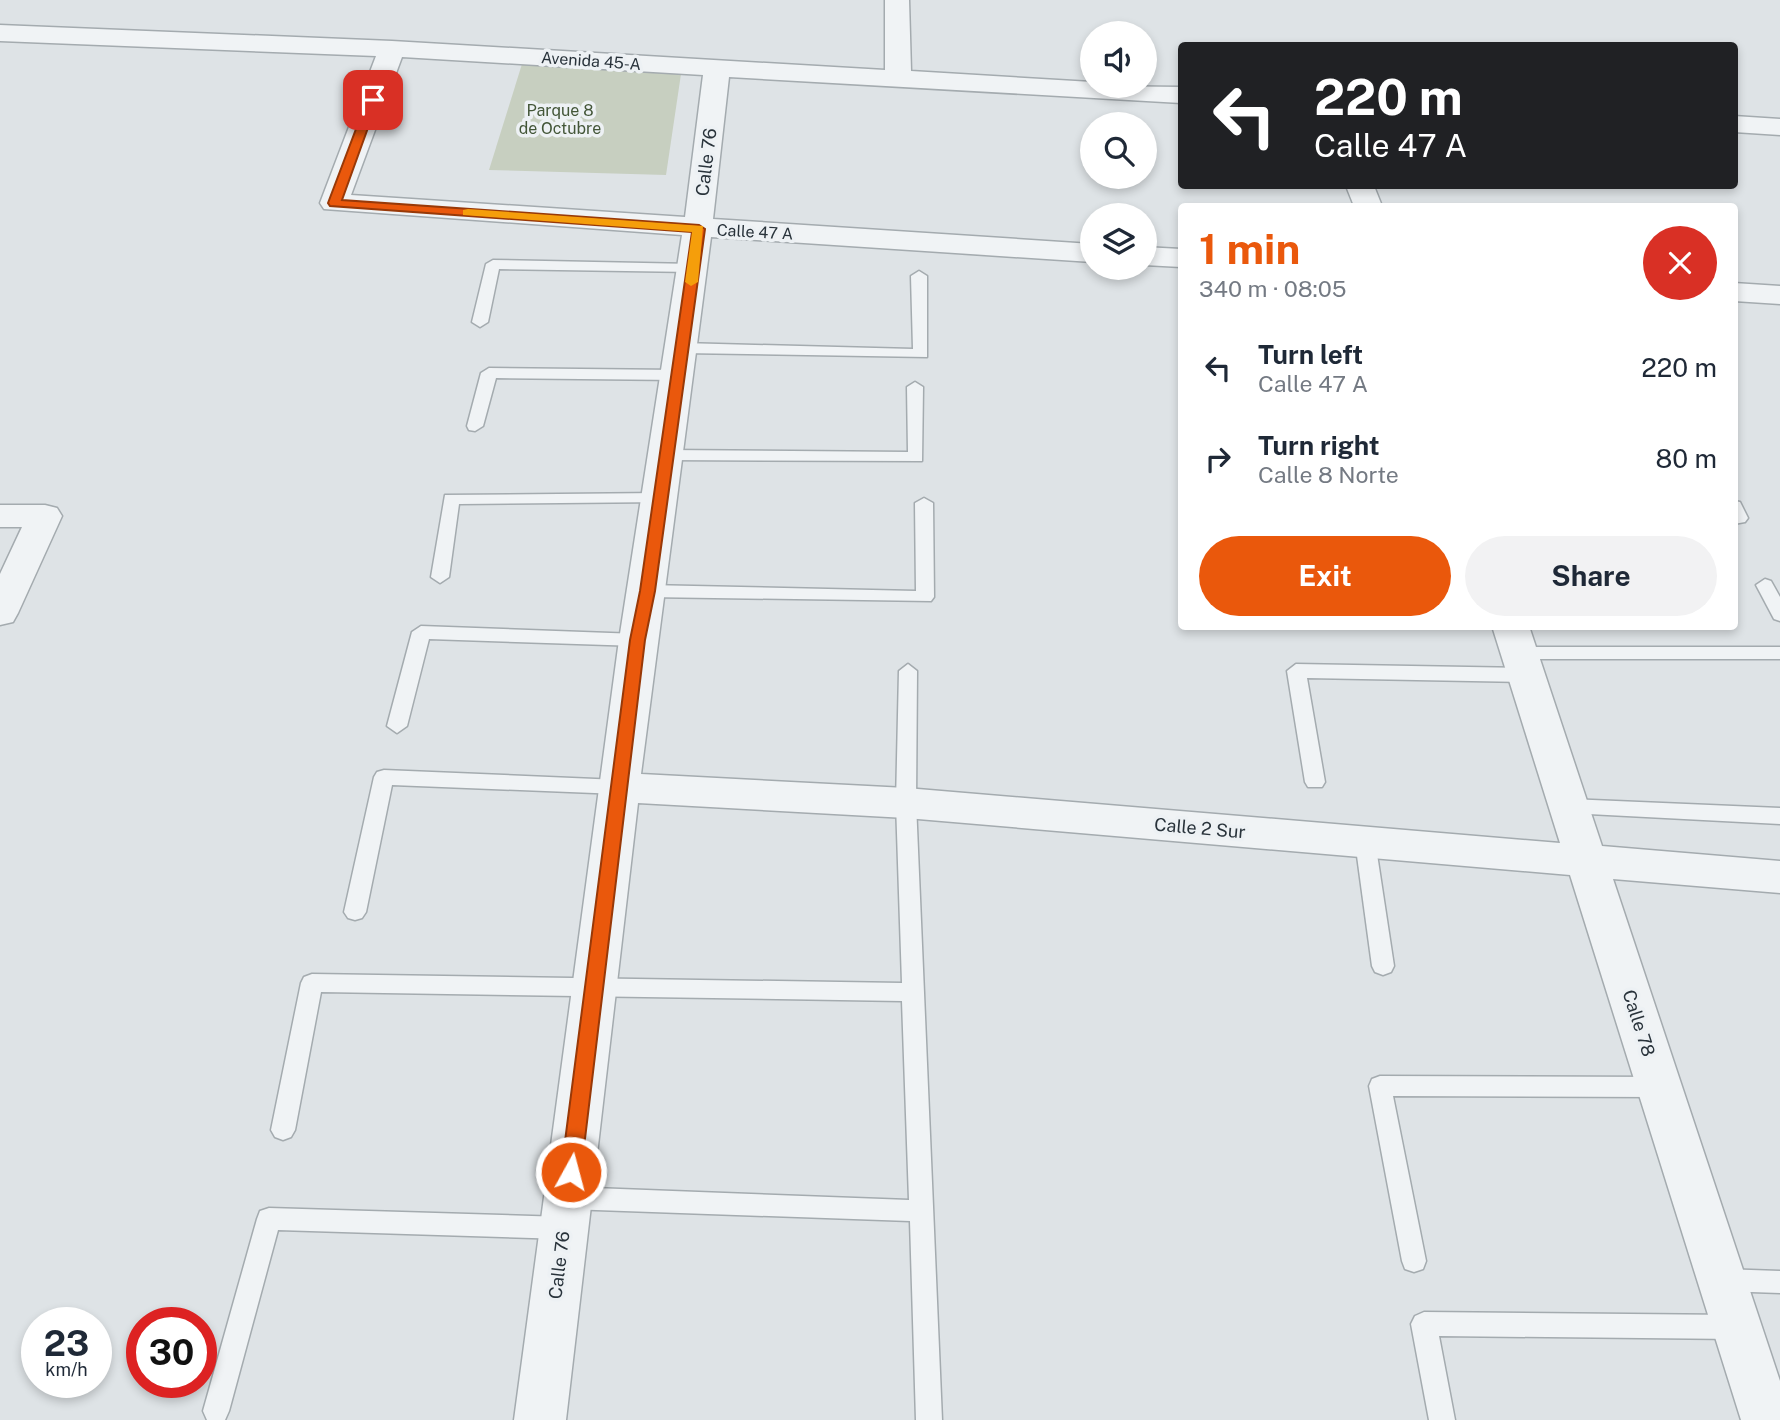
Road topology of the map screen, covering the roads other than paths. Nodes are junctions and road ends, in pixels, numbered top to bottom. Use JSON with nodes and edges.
{"nodes":[{"id":1,"x":897,"y":0,"type":"edge"},
{"id":2,"x":0,"y":33,"type":"edge"},
{"id":3,"x":392,"y":49,"type":"junction"},
{"id":4,"x":717,"y":69,"type":"junction"},
{"id":5,"x":898,"y":79,"type":"junction"},
{"id":6,"x":1178,"y":95,"type":"edge"},
{"id":7,"x":1738,"y":124,"type":"edge"},
{"id":8,"x":1780,"y":127,"type":"edge"},
{"id":9,"x":699,"y":229,"type":"junction"},
{"id":10,"x":1080,"y":252,"type":"edge"},
{"id":11,"x":1157,"y":257,"type":"edge"},
{"id":12,"x":1178,"y":258,"type":"edge"},
{"id":13,"x":693,"y":268,"type":"junction"},
{"id":14,"x":919,"y":276,"type":"dead end"},
{"id":15,"x":1738,"y":292,"type":"edge"},
{"id":16,"x":1780,"y":295,"type":"edge"},
{"id":17,"x":480,"y":322,"type":"dead end"},
{"id":18,"x":680,"y":361,"type":"junction"},
{"id":19,"x":915,"y":387,"type":"dead end"},
{"id":20,"x":475,"y":426,"type":"dead end"},
{"id":21,"x":666,"y":455,"type":"junction"},
{"id":22,"x":660,"y":498,"type":"junction"},
{"id":23,"x":923,"y":503,"type":"dead end"},
{"id":24,"x":0,"y":516,"type":"edge"},
{"id":25,"x":440,"y":577,"type":"dead end"},
{"id":26,"x":1765,"y":585,"type":"dead end"},
{"id":27,"x":647,"y":591,"type":"junction"},
{"id":28,"x":0,"y":613,"type":"edge"},
{"id":29,"x":1780,"y":615,"type":"edge"},
{"id":30,"x":638,"y":640,"type":"junction"},
{"id":31,"x":1518,"y":651,"type":"edge"},
{"id":32,"x":1780,"y":653,"type":"edge"},
{"id":33,"x":908,"y":671,"type":"dead end"},
{"id":34,"x":397,"y":726,"type":"dead end"},
{"id":35,"x":1315,"y":782,"type":"dead end"},
{"id":36,"x":619,"y":787,"type":"junction"},
{"id":37,"x":906,"y":803,"type":"junction"},
{"id":38,"x":1569,"y":806,"type":"junction"},
{"id":39,"x":1780,"y":816,"type":"edge"},
{"id":40,"x":1365,"y":841,"type":"junction"},
{"id":41,"x":1586,"y":859,"type":"junction"},
{"id":42,"x":1780,"y":877,"type":"edge"},
{"id":43,"x":355,"y":912,"type":"dead end"},
{"id":44,"x":1383,"y":966,"type":"dead end"},
{"id":45,"x":594,"y":989,"type":"junction"},
{"id":46,"x":913,"y":992,"type":"junction"},
{"id":47,"x":1659,"y":1087,"type":"junction"},
{"id":48,"x":283,"y":1130,"type":"dead end"},
{"id":49,"x":922,"y":1211,"type":"junction"},
{"id":50,"x":566,"y":1213,"type":"junction"},
{"id":51,"x":1413,"y":1261,"type":"dead end"},
{"id":52,"x":1722,"y":1280,"type":"junction"},
{"id":53,"x":1780,"y":1282,"type":"edge"},
{"id":54,"x":1737,"y":1327,"type":"junction"},
{"id":55,"x":216,"y":1410,"type":"dead end"},
{"id":56,"x":540,"y":1420,"type":"edge"},
{"id":57,"x":929,"y":1420,"type":"edge"},
{"id":58,"x":1442,"y":1420,"type":"edge"},
{"id":59,"x":1767,"y":1420,"type":"edge"}],
"edges":[{"from":1,"to":5,"type":"street"},
{"from":2,"to":3,"type":"street","name":"Avenida 45-A"},
{"from":3,"to":4,"type":"street","name":"Avenida 45-A"},
{"from":3,"to":9,"type":"street","name":"Calle 47 A"},
{"from":4,"to":5,"type":"street","name":"Avenida 45-A"},
{"from":4,"to":9,"type":"street","name":"Calle 76"},
{"from":5,"to":6,"type":"street","name":"Avenida 45-A"},
{"from":7,"to":8,"type":"street"},
{"from":9,"to":10,"type":"street","name":"Calle 47 A"},
{"from":9,"to":13,"type":"street","name":"Calle 76"},
{"from":11,"to":12,"type":"street"},
{"from":13,"to":17,"type":"lane"},
{"from":13,"to":18,"type":"street","name":"Calle 76"},
{"from":14,"to":18,"type":"lane"},
{"from":15,"to":16,"type":"street"},
{"from":18,"to":20,"type":"lane"},
{"from":18,"to":21,"type":"street","name":"Calle 76"},
{"from":19,"to":21,"type":"lane"},
{"from":21,"to":22,"type":"street","name":"Calle 76"},
{"from":22,"to":25,"type":"lane"},
{"from":22,"to":27,"type":"street","name":"Calle 76"},
{"from":23,"to":27,"type":"lane"},
{"from":24,"to":28,"type":"street"},
{"from":26,"to":29,"type":"lane"},
{"from":27,"to":30,"type":"street","name":"Calle 76"},
{"from":30,"to":34,"type":"lane"},
{"from":30,"to":36,"type":"street","name":"Calle 76"},
{"from":31,"to":32,"type":"lane"},
{"from":31,"to":35,"type":"lane"},
{"from":31,"to":38,"type":"street","name":"Calle 78"},
{"from":33,"to":37,"type":"lane"},
{"from":36,"to":37,"type":"street","name":"Calle 2 Sur"},
{"from":36,"to":43,"type":"lane"},
{"from":36,"to":45,"type":"street","name":"Calle 76"},
{"from":37,"to":40,"type":"street","name":"Calle 2 Sur"},
{"from":37,"to":46,"type":"lane"},
{"from":38,"to":39,"type":"lane"},
{"from":38,"to":41,"type":"street","name":"Calle 78"},
{"from":40,"to":41,"type":"street","name":"Calle 2 Sur"},
{"from":40,"to":44,"type":"lane"},
{"from":41,"to":42,"type":"street","name":"Calle 2 Sur"},
{"from":41,"to":47,"type":"street","name":"Calle 78"},
{"from":45,"to":46,"type":"lane"},
{"from":45,"to":48,"type":"lane"},
{"from":45,"to":50,"type":"street","name":"Calle 76"},
{"from":46,"to":49,"type":"lane"},
{"from":47,"to":51,"type":"lane"},
{"from":47,"to":52,"type":"street","name":"Calle 78"},
{"from":49,"to":50,"type":"lane"},
{"from":49,"to":57,"type":"lane"},
{"from":50,"to":55,"type":"lane"},
{"from":50,"to":56,"type":"street","name":"Calle 76"},
{"from":52,"to":53,"type":"lane"},
{"from":52,"to":54,"type":"street","name":"Calle 78"},
{"from":54,"to":58,"type":"lane"},
{"from":54,"to":59,"type":"street","name":"Calle 78"}]}
